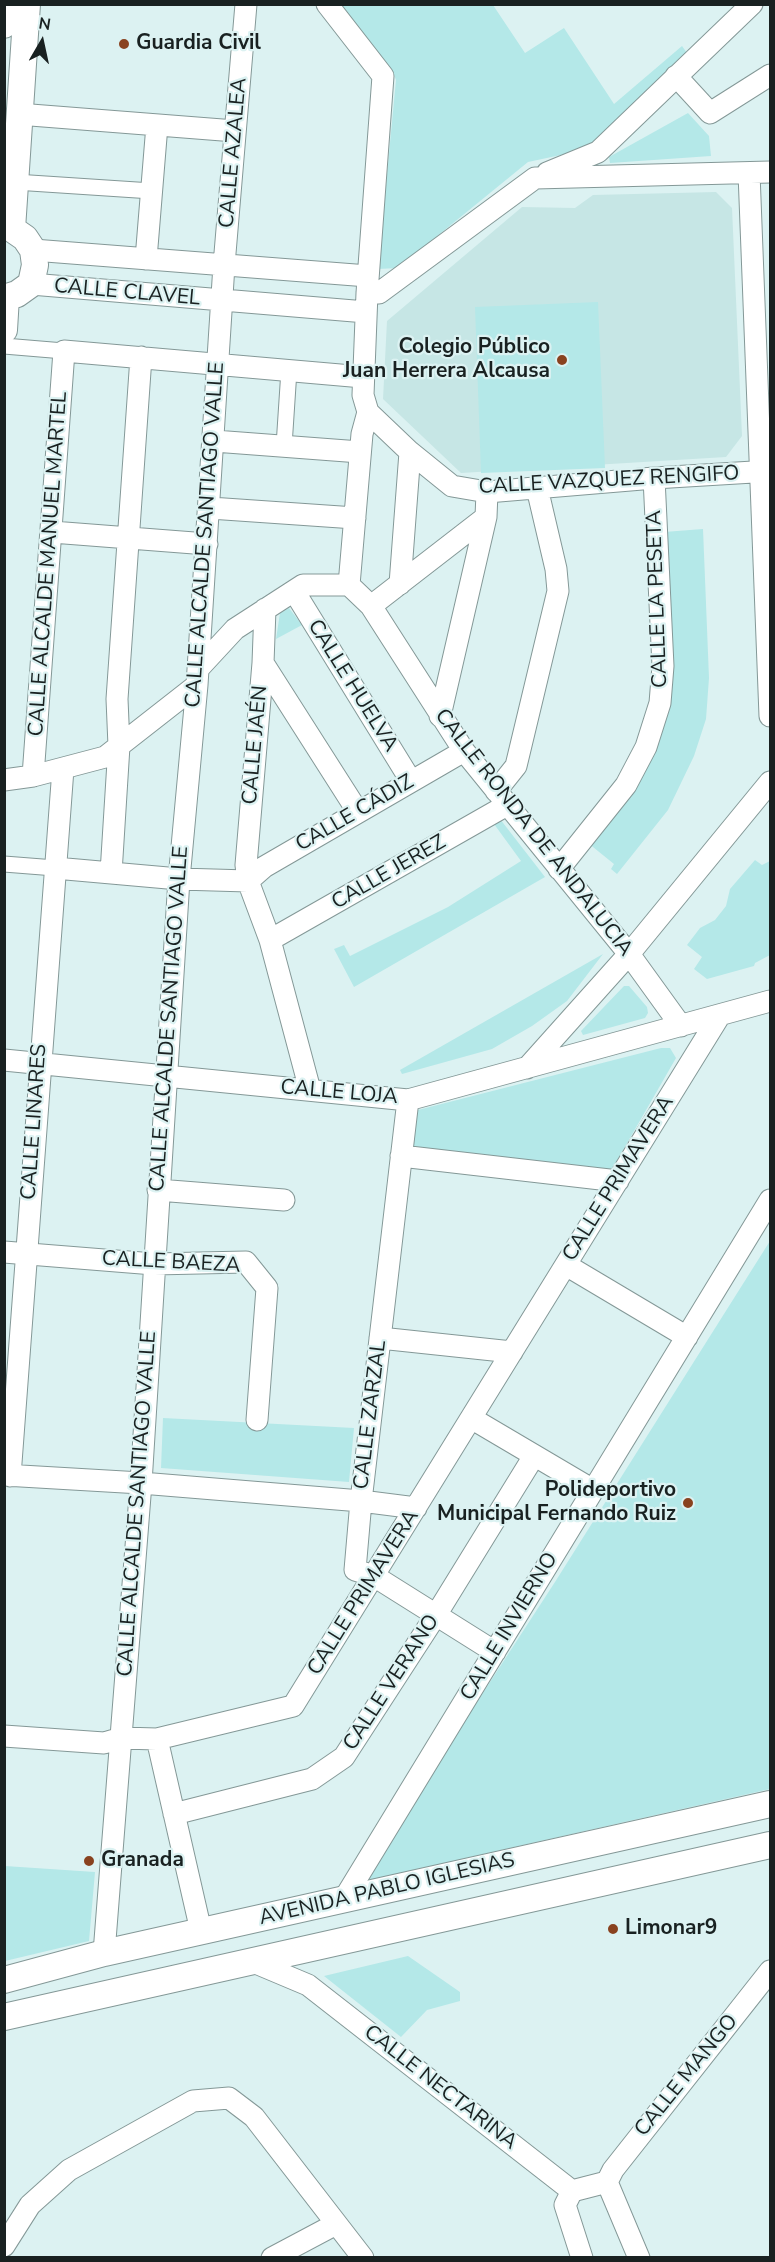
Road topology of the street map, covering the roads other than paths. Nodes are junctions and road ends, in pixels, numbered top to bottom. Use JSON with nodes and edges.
{"nodes":[{"id":1,"x":6,"y":4,"type":"edge"},
{"id":2,"x":27,"y":4,"type":"edge"},
{"id":3,"x":246,"y":4,"type":"edge"},
{"id":4,"x":327,"y":4,"type":"edge"},
{"id":5,"x":752,"y":4,"type":"edge"},
{"id":6,"x":4,"y":25,"type":"edge"},
{"id":7,"x":771,"y":75,"type":"edge"},
{"id":8,"x":676,"y":76,"type":"junction"},
{"id":9,"x":18,"y":114,"type":"junction"},
{"id":10,"x":157,"y":124,"type":"junction"},
{"id":11,"x":235,"y":131,"type":"junction"},
{"id":12,"x":771,"y":172,"type":"edge"},
{"id":13,"x":749,"y":173,"type":"junction"},
{"id":14,"x":535,"y":178,"type":"junction"},
{"id":15,"x":15,"y":182,"type":"junction"},
{"id":16,"x":152,"y":191,"type":"junction"},
{"id":17,"x":8,"y":228,"type":"edge"},
{"id":18,"x":33,"y":250,"type":"junction"},
{"id":19,"x":146,"y":259,"type":"junction"},
{"id":20,"x":224,"y":265,"type":"junction"},
{"id":21,"x":31,"y":284,"type":"junction"},
{"id":22,"x":367,"y":293,"type":"junction"},
{"id":23,"x":5,"y":298,"type":"edge"},
{"id":24,"x":223,"y":301,"type":"junction"},
{"id":25,"x":4,"y":330,"type":"edge"},
{"id":26,"x":4,"y":346,"type":"edge"},
{"id":27,"x":64,"y":351,"type":"junction"},
{"id":28,"x":141,"y":357,"type":"junction"},
{"id":29,"x":218,"y":363,"type":"junction"},
{"id":30,"x":290,"y":370,"type":"junction"},
{"id":31,"x":363,"y":376,"type":"junction"},
{"id":32,"x":368,"y":412,"type":"junction"},
{"id":33,"x":214,"y":441,"type":"junction"},
{"id":34,"x":284,"y":446,"type":"junction"},
{"id":35,"x":360,"y":452,"type":"junction"},
{"id":36,"x":410,"y":452,"type":"junction"},
{"id":37,"x":766,"y":472,"type":"edge"},
{"id":38,"x":654,"y":478,"type":"junction"},
{"id":39,"x":537,"y":488,"type":"junction"},
{"id":40,"x":488,"y":492,"type":"junction"},
{"id":41,"x":210,"y":508,"type":"junction"},
{"id":42,"x":486,"y":517,"type":"junction"},
{"id":43,"x":355,"y":518,"type":"junction"},
{"id":44,"x":52,"y":532,"type":"junction"},
{"id":45,"x":128,"y":538,"type":"junction"},
{"id":46,"x":207,"y":544,"type":"junction"},
{"id":47,"x":400,"y":584,"type":"junction"},
{"id":48,"x":349,"y":585,"type":"junction"},
{"id":49,"x":294,"y":591,"type":"junction"},
{"id":50,"x":371,"y":606,"type":"junction"},
{"id":51,"x":265,"y":609,"type":"junction"},
{"id":52,"x":263,"y":663,"type":"junction"},
{"id":53,"x":197,"y":677,"type":"junction"},
{"id":54,"x":440,"y":716,"type":"junction"},
{"id":55,"x":771,"y":716,"type":"edge"},
{"id":56,"x":149,"y":723,"type":"junction"},
{"id":57,"x":192,"y":739,"type":"junction"},
{"id":58,"x":119,"y":746,"type":"junction"},
{"id":59,"x":464,"y":751,"type":"junction"},
{"id":60,"x":63,"y":769,"type":"junction"},
{"id":61,"x":33,"y":776,"type":"junction"},
{"id":62,"x":4,"y":780,"type":"edge"},
{"id":63,"x":411,"y":781,"type":"junction"},
{"id":64,"x":771,"y":782,"type":"edge"},
{"id":65,"x":501,"y":798,"type":"junction"},
{"id":66,"x":358,"y":812,"type":"junction"},
{"id":67,"x":4,"y":864,"type":"edge"},
{"id":68,"x":55,"y":868,"type":"junction"},
{"id":69,"x":559,"y":869,"type":"junction"},
{"id":70,"x":111,"y":873,"type":"junction"},
{"id":71,"x":179,"y":879,"type":"junction"},
{"id":72,"x":248,"y":881,"type":"junction"},
{"id":73,"x":270,"y":940,"type":"junction"},
{"id":74,"x":629,"y":954,"type":"junction"},
{"id":75,"x":771,"y":1001,"type":"edge"},
{"id":76,"x":720,"y":1015,"type":"junction"},
{"id":77,"x":681,"y":1026,"type":"junction"},
{"id":78,"x":4,"y":1060,"type":"edge"},
{"id":79,"x":40,"y":1064,"type":"junction"},
{"id":80,"x":527,"y":1068,"type":"junction"},
{"id":81,"x":166,"y":1076,"type":"junction"},
{"id":82,"x":310,"y":1090,"type":"junction"},
{"id":83,"x":408,"y":1100,"type":"junction"},
{"id":84,"x":401,"y":1156,"type":"junction"},
{"id":85,"x":618,"y":1181,"type":"junction"},
{"id":86,"x":158,"y":1190,"type":"junction"},
{"id":87,"x":284,"y":1200,"type":"dead end"},
{"id":88,"x":771,"y":1200,"type":"edge"},
{"id":89,"x":4,"y":1252,"type":"edge"},
{"id":90,"x":26,"y":1254,"type":"junction"},
{"id":91,"x":153,"y":1264,"type":"junction"},
{"id":92,"x":566,"y":1265,"type":"junction"},
{"id":93,"x":687,"y":1337,"type":"junction"},
{"id":94,"x":380,"y":1338,"type":"junction"},
{"id":95,"x":512,"y":1352,"type":"junction"},
{"id":96,"x":471,"y":1418,"type":"junction"},
{"id":97,"x":257,"y":1420,"type":"dead end"},
{"id":98,"x":534,"y":1456,"type":"junction"},
{"id":99,"x":7,"y":1476,"type":"edge"},
{"id":100,"x":141,"y":1483,"type":"junction"},
{"id":101,"x":594,"y":1490,"type":"junction"},
{"id":102,"x":361,"y":1501,"type":"junction"},
{"id":103,"x":416,"y":1508,"type":"junction"},
{"id":104,"x":374,"y":1576,"type":"junction"},
{"id":105,"x":436,"y":1615,"type":"junction"},
{"id":106,"x":495,"y":1652,"type":"junction"},
{"id":107,"x":4,"y":1736,"type":"edge"},
{"id":108,"x":121,"y":1738,"type":"junction"},
{"id":109,"x":157,"y":1739,"type":"junction"},
{"id":110,"x":771,"y":1804,"type":"edge"},
{"id":111,"x":174,"y":1814,"type":"junction"},
{"id":112,"x":771,"y":1845,"type":"edge"},
{"id":113,"x":344,"y":1899,"type":"junction"},
{"id":114,"x":201,"y":1931,"type":"junction"},
{"id":115,"x":312,"y":1947,"type":"junction"},
{"id":116,"x":104,"y":1953,"type":"junction"},
{"id":117,"x":251,"y":1961,"type":"junction"},
{"id":118,"x":771,"y":1971,"type":"edge"},
{"id":119,"x":4,"y":1980,"type":"edge"},
{"id":120,"x":308,"y":1986,"type":"junction"},
{"id":121,"x":4,"y":2017,"type":"edge"},
{"id":122,"x":607,"y":2182,"type":"junction"},
{"id":123,"x":572,"y":2191,"type":"junction"},
{"id":124,"x":336,"y":2223,"type":"junction"},
{"id":125,"x":4,"y":2246,"type":"edge"},
{"id":126,"x":272,"y":2258,"type":"edge"},
{"id":127,"x":363,"y":2258,"type":"edge"},
{"id":128,"x":582,"y":2258,"type":"edge"},
{"id":129,"x":639,"y":2258,"type":"edge"}],
"edges":[{"from":1,"to":6,"type":"street"},
{"from":2,"to":9,"type":"street"},
{"from":3,"to":11,"type":"street","name":"CALLE AZALEA"},
{"from":4,"to":22,"type":"street"},
{"from":5,"to":8,"type":"street"},
{"from":7,"to":8,"type":"street"},
{"from":8,"to":14,"type":"street"},
{"from":9,"to":10,"type":"street"},
{"from":9,"to":15,"type":"street"},
{"from":10,"to":11,"type":"street"},
{"from":10,"to":16,"type":"street"},
{"from":11,"to":20,"type":"street","name":"CALLE AZALEA"},
{"from":12,"to":13,"type":"street"},
{"from":13,"to":14,"type":"street"},
{"from":13,"to":37,"type":"street"},
{"from":14,"to":22,"type":"street"},
{"from":15,"to":16,"type":"street"},
{"from":15,"to":17,"type":"street"},
{"from":16,"to":19,"type":"street"},
{"from":17,"to":18,"type":"street"},
{"from":18,"to":19,"type":"street","name":"CALLE CLAVEL"},
{"from":18,"to":21,"type":"street"},
{"from":19,"to":20,"type":"street","name":"CALLE CLAVEL"},
{"from":20,"to":22,"type":"street","name":"CALLE CLAVEL"},
{"from":20,"to":24,"type":"street","name":"CALLE CLAVEL"},
{"from":21,"to":23,"type":"street"},
{"from":21,"to":24,"type":"street","name":"CALLE CLAVEL"},
{"from":22,"to":24,"type":"street","name":"CALLE CLAVEL"},
{"from":22,"to":31,"type":"street"},
{"from":23,"to":25,"type":"street"},
{"from":24,"to":29,"type":"street","name":"CALLE ALCALDE SANTIAGO VALLE"},
{"from":26,"to":27,"type":"street"},
{"from":27,"to":28,"type":"street"},
{"from":27,"to":44,"type":"street","name":"CALLE ALCALDE MANUEL MARTEL"},
{"from":28,"to":29,"type":"street"},
{"from":28,"to":45,"type":"street"},
{"from":29,"to":30,"type":"street"},
{"from":29,"to":33,"type":"street","name":"CALLE ALCALDE SANTIAGO VALLE"},
{"from":30,"to":31,"type":"street"},
{"from":30,"to":34,"type":"street"},
{"from":31,"to":32,"type":"street"},
{"from":32,"to":35,"type":"street"},
{"from":32,"to":36,"type":"street","name":"CALLE VAZQUEZ RENGIFO"},
{"from":33,"to":34,"type":"street"},
{"from":33,"to":41,"type":"street","name":"CALLE ALCALDE SANTIAGO VALLE"},
{"from":34,"to":35,"type":"street"},
{"from":35,"to":43,"type":"street"},
{"from":36,"to":40,"type":"street","name":"CALLE VAZQUEZ RENGIFO"},
{"from":36,"to":47,"type":"street"},
{"from":37,"to":38,"type":"street","name":"CALLE VAZQUEZ RENGIFO"},
{"from":37,"to":55,"type":"street"},
{"from":38,"to":39,"type":"street","name":"CALLE VAZQUEZ RENGIFO"},
{"from":38,"to":69,"type":"street","name":"CALLE LA PESETA"},
{"from":39,"to":40,"type":"street","name":"CALLE VAZQUEZ RENGIFO"},
{"from":39,"to":65,"type":"street"},
{"from":40,"to":42,"type":"street"},
{"from":41,"to":43,"type":"street"},
{"from":41,"to":46,"type":"street","name":"CALLE ALCALDE SANTIAGO VALLE"},
{"from":42,"to":47,"type":"street"},
{"from":42,"to":54,"type":"street"},
{"from":43,"to":48,"type":"street"},
{"from":44,"to":45,"type":"street"},
{"from":44,"to":61,"type":"street","name":"CALLE ALCALDE MANUEL MARTEL"},
{"from":45,"to":46,"type":"street"},
{"from":45,"to":58,"type":"street"},
{"from":46,"to":53,"type":"street","name":"CALLE ALCALDE SANTIAGO VALLE"},
{"from":47,"to":50,"type":"street"},
{"from":48,"to":49,"type":"street"},
{"from":48,"to":50,"type":"street","name":"CALLE RONDA DE ANDALUCIA"},
{"from":49,"to":51,"type":"street"},
{"from":49,"to":63,"type":"street","name":"CALLE HUELVA"},
{"from":50,"to":54,"type":"street","name":"CALLE RONDA DE ANDALUCIA"},
{"from":51,"to":52,"type":"street","name":"CALLE JAÉN"},
{"from":51,"to":53,"type":"street"},
{"from":52,"to":66,"type":"street"},
{"from":52,"to":72,"type":"street","name":"CALLE JAÉN"},
{"from":53,"to":56,"type":"street"},
{"from":53,"to":57,"type":"street","name":"CALLE ALCALDE SANTIAGO VALLE"},
{"from":54,"to":59,"type":"street","name":"CALLE RONDA DE ANDALUCIA"},
{"from":56,"to":57,"type":"street"},
{"from":56,"to":58,"type":"street"},
{"from":57,"to":71,"type":"street","name":"CALLE ALCALDE SANTIAGO VALLE"},
{"from":58,"to":60,"type":"street"},
{"from":58,"to":70,"type":"street"},
{"from":59,"to":63,"type":"street","name":"CALLE CÁDIZ"},
{"from":59,"to":65,"type":"street","name":"CALLE RONDA DE ANDALUCIA"},
{"from":60,"to":61,"type":"street"},
{"from":60,"to":68,"type":"street","name":"CALLE LINARES"},
{"from":61,"to":62,"type":"street"},
{"from":63,"to":66,"type":"street","name":"CALLE CÁDIZ"},
{"from":64,"to":74,"type":"street"},
{"from":65,"to":69,"type":"street","name":"CALLE RONDA DE ANDALUCIA"},
{"from":65,"to":73,"type":"street","name":"CALLE JEREZ"},
{"from":66,"to":72,"type":"street","name":"CALLE CÁDIZ"},
{"from":67,"to":68,"type":"street"},
{"from":68,"to":70,"type":"street"},
{"from":68,"to":79,"type":"street","name":"CALLE LINARES"},
{"from":69,"to":74,"type":"street","name":"CALLE RONDA DE ANDALUCIA"},
{"from":70,"to":71,"type":"street"},
{"from":71,"to":72,"type":"street"},
{"from":71,"to":81,"type":"street","name":"CALLE ALCALDE SANTIAGO VALLE"},
{"from":72,"to":73,"type":"street","name":"CALLE JAÉN"},
{"from":73,"to":82,"type":"street","name":"CALLE JAÉN"},
{"from":74,"to":77,"type":"street","name":"CALLE RONDA DE ANDALUCIA"},
{"from":74,"to":80,"type":"street"},
{"from":75,"to":76,"type":"street","name":"CALLE LOJA"},
{"from":76,"to":77,"type":"street","name":"CALLE LOJA"},
{"from":76,"to":85,"type":"street","name":"CALLE PRIMAVERA"},
{"from":77,"to":80,"type":"street","name":"CALLE LOJA"},
{"from":78,"to":79,"type":"street","name":"CALLE LOJA"},
{"from":79,"to":81,"type":"street","name":"CALLE LOJA"},
{"from":79,"to":90,"type":"street","name":"CALLE LINARES"},
{"from":80,"to":83,"type":"street","name":"CALLE LOJA"},
{"from":81,"to":82,"type":"street","name":"CALLE LOJA"},
{"from":81,"to":86,"type":"street","name":"CALLE ALCALDE SANTIAGO VALLE"},
{"from":82,"to":83,"type":"street","name":"CALLE LOJA"},
{"from":83,"to":84,"type":"street","name":"CALLE ZARZAL"},
{"from":84,"to":85,"type":"street"},
{"from":84,"to":94,"type":"street","name":"CALLE ZARZAL"},
{"from":85,"to":92,"type":"street","name":"CALLE PRIMAVERA"},
{"from":86,"to":87,"type":"street"},
{"from":86,"to":91,"type":"street","name":"CALLE ALCALDE SANTIAGO VALLE"},
{"from":88,"to":93,"type":"street","name":"CALLE INVIERNO"},
{"from":89,"to":90,"type":"street","name":"CALLE BAEZA"},
{"from":90,"to":91,"type":"street","name":"CALLE BAEZA"},
{"from":90,"to":99,"type":"street","name":"CALLE LINARES"},
{"from":91,"to":97,"type":"street","name":"CALLE BAEZA"},
{"from":91,"to":100,"type":"street","name":"CALLE ALCALDE SANTIAGO VALLE"},
{"from":92,"to":93,"type":"street"},
{"from":92,"to":95,"type":"street","name":"CALLE PRIMAVERA"},
{"from":93,"to":101,"type":"street","name":"CALLE INVIERNO"},
{"from":94,"to":95,"type":"street"},
{"from":94,"to":102,"type":"street","name":"CALLE ZARZAL"},
{"from":95,"to":96,"type":"street","name":"CALLE PRIMAVERA"},
{"from":96,"to":98,"type":"street"},
{"from":96,"to":103,"type":"street","name":"CALLE PRIMAVERA"},
{"from":98,"to":101,"type":"street"},
{"from":98,"to":105,"type":"street","name":"CALLE VERANO"},
{"from":99,"to":100,"type":"street"},
{"from":100,"to":102,"type":"street"},
{"from":100,"to":108,"type":"street","name":"CALLE ALCALDE SANTIAGO VALLE"},
{"from":101,"to":106,"type":"street","name":"CALLE INVIERNO"},
{"from":102,"to":103,"type":"street"},
{"from":102,"to":104,"type":"street","name":"CALLE ZARZAL"},
{"from":103,"to":104,"type":"street","name":"CALLE PRIMAVERA"},
{"from":104,"to":105,"type":"street","name":"CALLE ZARZAL"},
{"from":104,"to":109,"type":"street","name":"CALLE PRIMAVERA"},
{"from":105,"to":106,"type":"street","name":"CALLE ZARZAL"},
{"from":105,"to":111,"type":"street","name":"CALLE VERANO"},
{"from":106,"to":113,"type":"street","name":"CALLE INVIERNO"},
{"from":107,"to":108,"type":"street","name":"CALLE PRIMAVERA"},
{"from":108,"to":109,"type":"street","name":"CALLE PRIMAVERA"},
{"from":108,"to":116,"type":"street","name":"CALLE ALCALDE SANTIAGO VALLE"},
{"from":109,"to":111,"type":"street"},
{"from":110,"to":113,"type":"street","name":"AVENIDA PABLO IGLESIAS"},
{"from":111,"to":114,"type":"street"},
{"from":112,"to":115,"type":"street","name":"AVENIDA PABLO IGLESIAS"},
{"from":113,"to":114,"type":"street","name":"AVENIDA PABLO IGLESIAS"},
{"from":114,"to":116,"type":"street","name":"AVENIDA PABLO IGLESIAS"},
{"from":115,"to":117,"type":"street","name":"AVENIDA PABLO IGLESIAS"},
{"from":115,"to":120,"type":"street"},
{"from":116,"to":119,"type":"street","name":"AVENIDA PABLO IGLESIAS"},
{"from":117,"to":120,"type":"street","name":"CALLE NECTARINA"},
{"from":117,"to":121,"type":"street","name":"AVENIDA PABLO IGLESIAS"},
{"from":118,"to":122,"type":"street","name":"CALLE MANGO"},
{"from":120,"to":123,"type":"street","name":"CALLE NECTARINA"},
{"from":122,"to":123,"type":"street"},
{"from":122,"to":129,"type":"street"},
{"from":123,"to":128,"type":"street"},
{"from":124,"to":125,"type":"street"},
{"from":124,"to":126,"type":"street"},
{"from":124,"to":127,"type":"street"}]}
